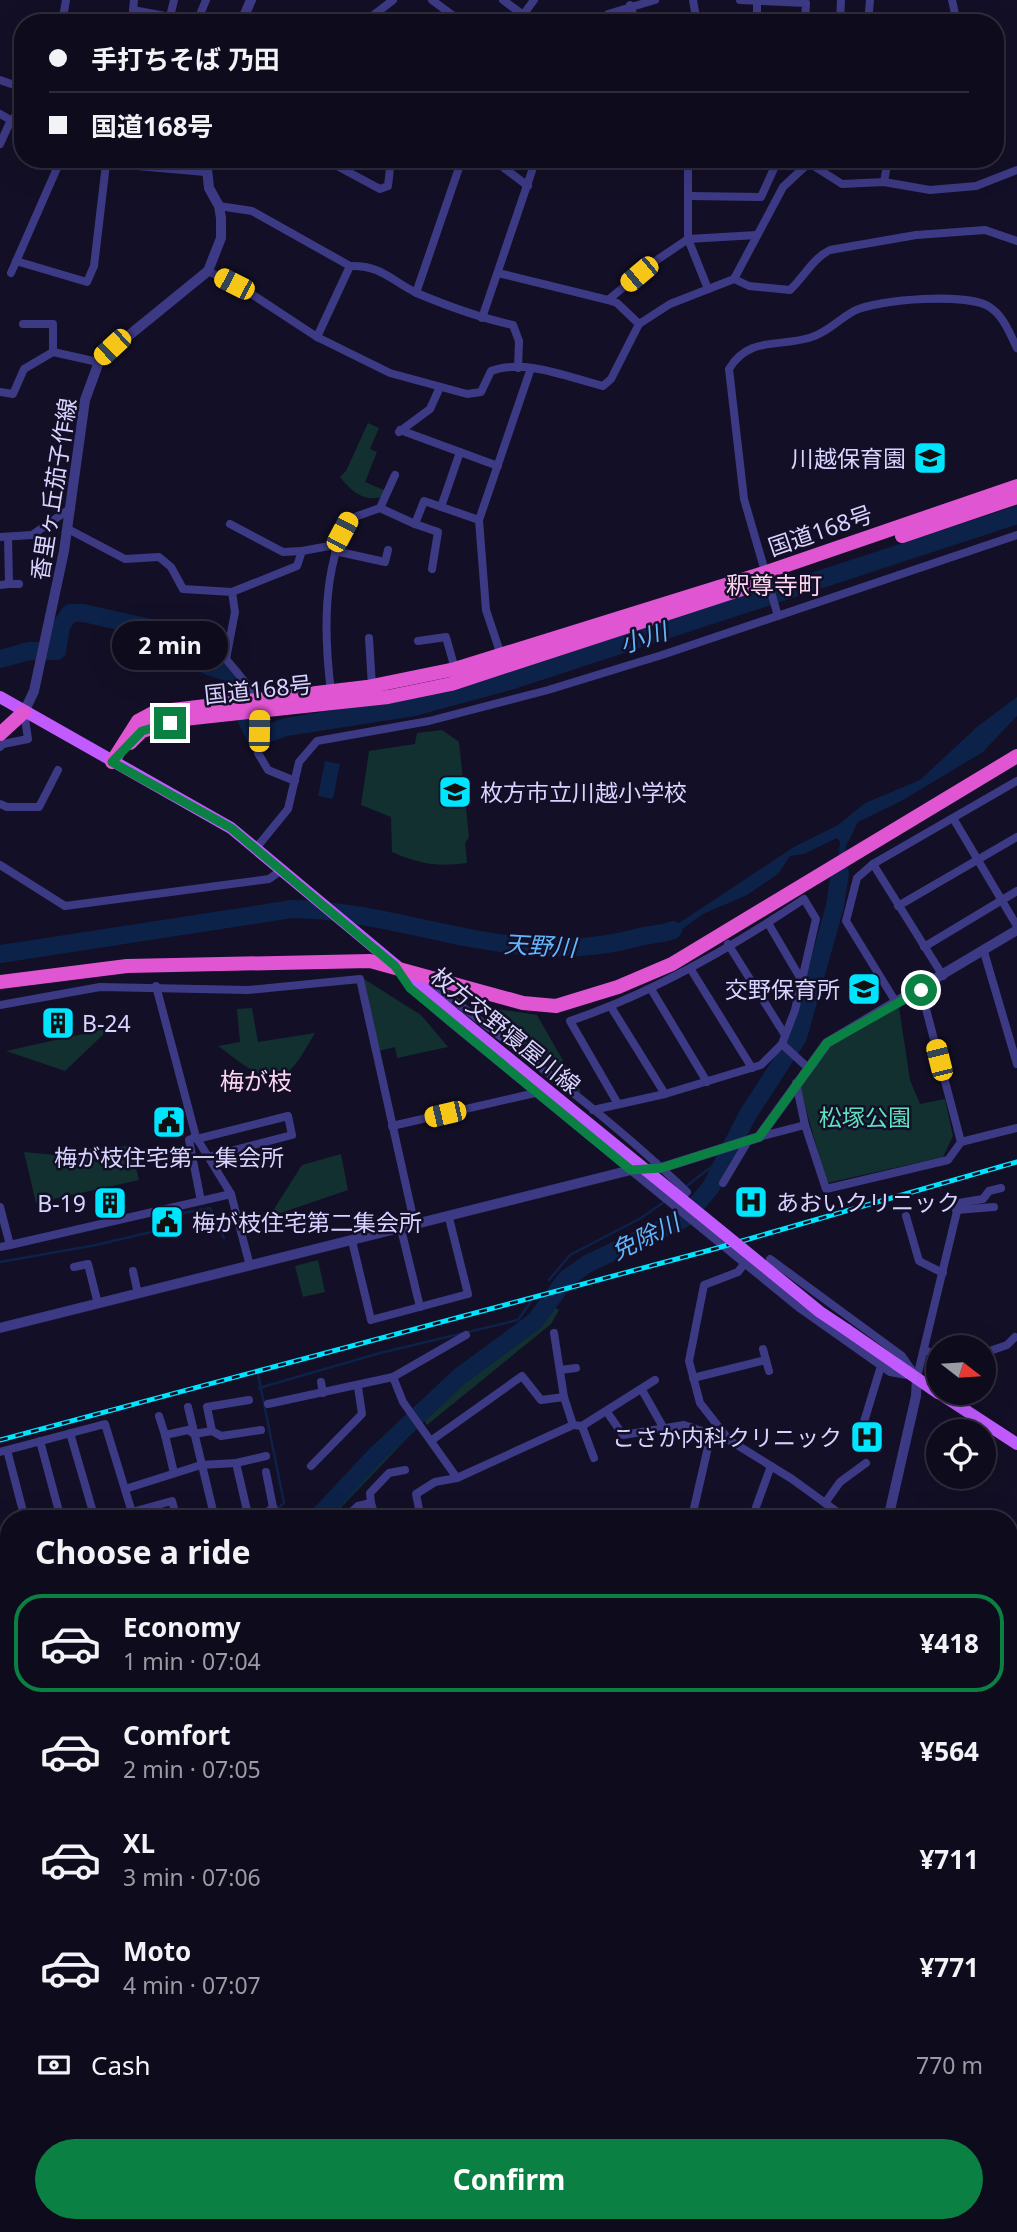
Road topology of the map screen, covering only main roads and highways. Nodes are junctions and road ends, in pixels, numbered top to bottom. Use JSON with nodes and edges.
{"nodes":[{"id":1,"x":1017,"y":486,"type":"edge"},
{"id":2,"x":1017,"y":497,"type":"edge"},
{"id":3,"x":766,"y":578,"type":"junction"},
{"id":4,"x":0,"y":697,"type":"edge"},
{"id":5,"x":259,"y":705,"type":"junction"},
{"id":6,"x":24,"y":712,"type":"junction"},
{"id":7,"x":0,"y":725,"type":"edge"},
{"id":8,"x":0,"y":734,"type":"edge"},
{"id":9,"x":1017,"y":756,"type":"edge"},
{"id":10,"x":112,"y":762,"type":"junction"},
{"id":11,"x":395,"y":966,"type":"junction"},
{"id":12,"x":0,"y":982,"type":"edge"},
{"id":13,"x":926,"y":1384,"type":"edge"},
{"id":14,"x":957,"y":1405,"type":"edge"},
{"id":15,"x":1017,"y":1444,"type":"edge"}],
"edges":[{"from":1,"to":3,"type":"highway","name":"国道168号"},
{"from":2,"to":3,"type":"highway","name":"国道168号"},
{"from":3,"to":5,"type":"highway","name":"国道168号"},
{"from":3,"to":5,"type":"highway","name":"国道168号"},
{"from":4,"to":6,"type":"main road","name":"枚方交野寝屋川線"},
{"from":5,"to":10,"type":"highway","name":"国道168号"},
{"from":6,"to":7,"type":"highway"},
{"from":6,"to":8,"type":"highway"},
{"from":6,"to":10,"type":"main road","name":"枚方交野寝屋川線"},
{"from":9,"to":11,"type":"highway"},
{"from":10,"to":11,"type":"main road","name":"枚方交野寝屋川線"},
{"from":11,"to":12,"type":"highway"},
{"from":11,"to":13,"type":"main road","name":"枚方交野寝屋川線","bridge":true},
{"from":14,"to":15,"type":"main road","name":"枚方交野寝屋川線"}]}
